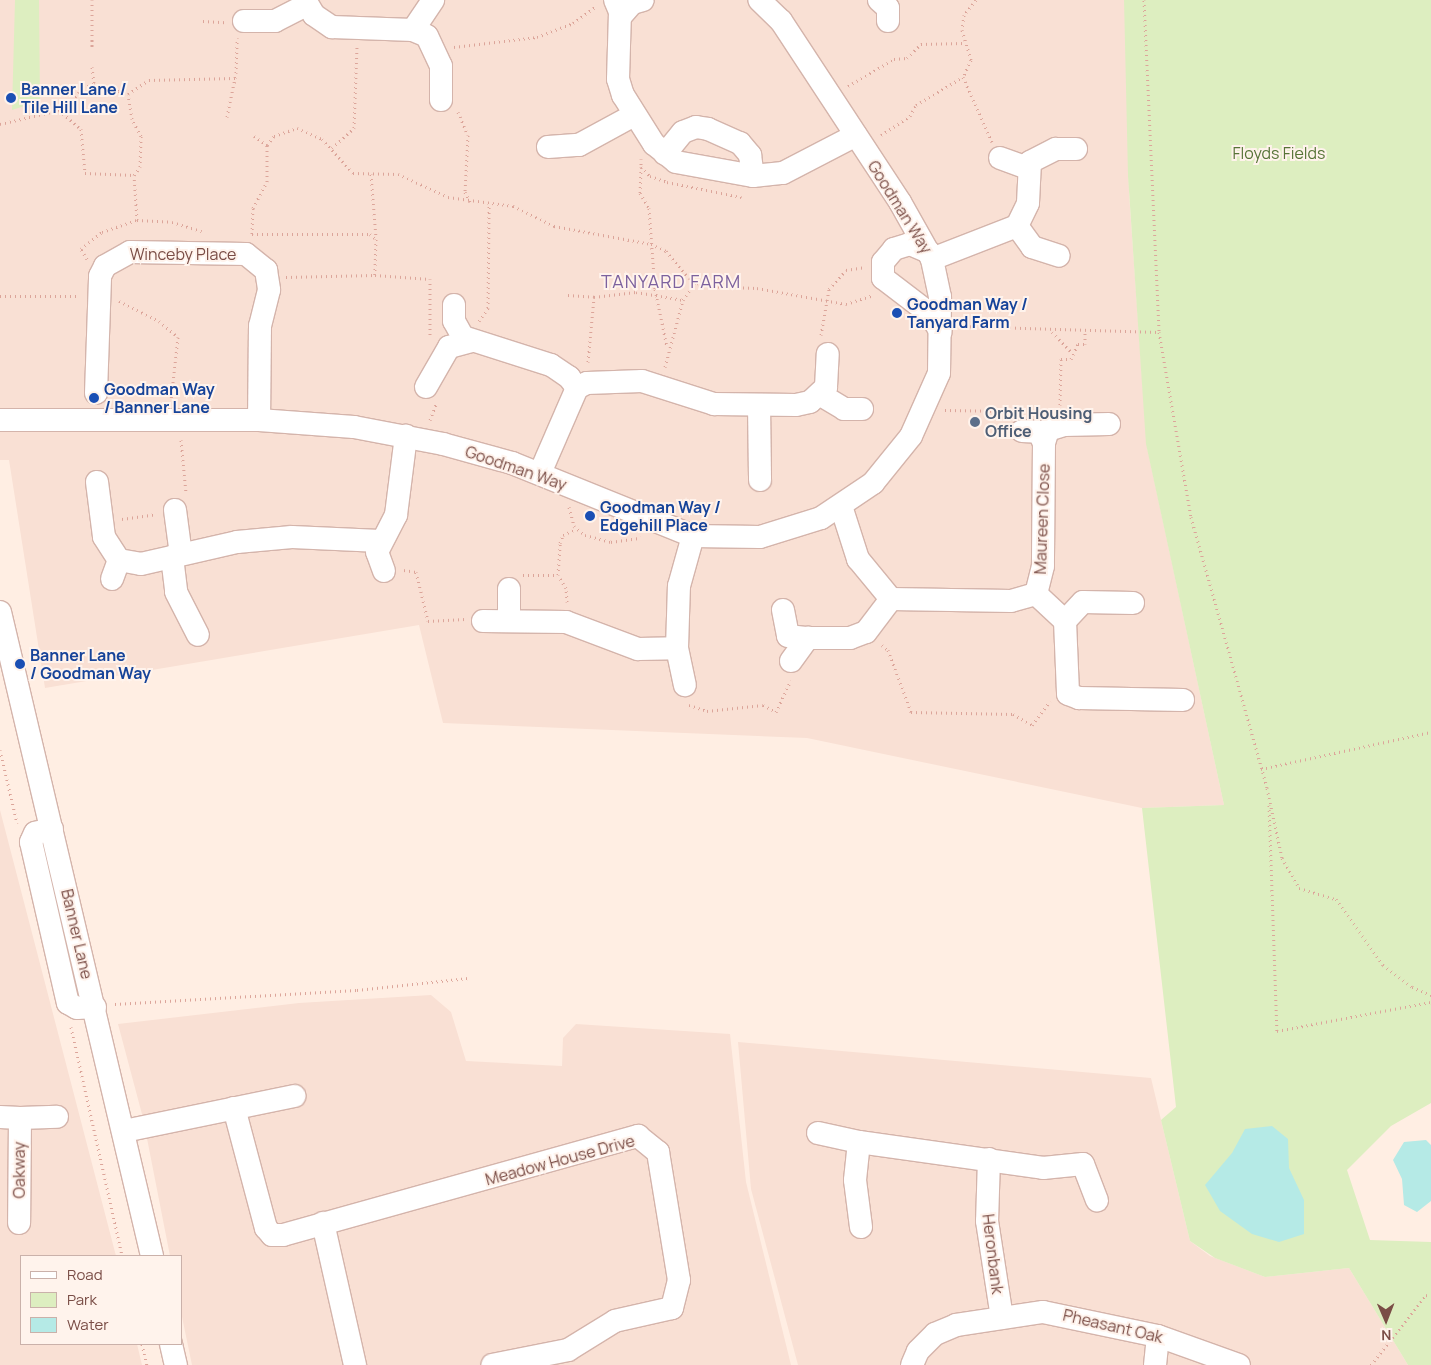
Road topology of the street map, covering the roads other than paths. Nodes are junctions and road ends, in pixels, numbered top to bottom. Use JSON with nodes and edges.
{"nodes":[{"id":1,"x":433,"y":0,"type":"edge"},
{"id":2,"x":643,"y":0,"type":"edge"},
{"id":3,"x":879,"y":0,"type":"edge"},
{"id":4,"x":766,"y":2,"type":"edge"},
{"id":5,"x":305,"y":3,"type":"edge"},
{"id":6,"x":618,"y":9,"type":"edge"},
{"id":7,"x":888,"y":21,"type":"dead end"},
{"id":8,"x":241,"y":22,"type":"road end"},
{"id":9,"x":412,"y":30,"type":"junction"},
{"id":10,"x":441,"y":100,"type":"road end"},
{"id":11,"x":634,"y":115,"type":"junction"},
{"id":12,"x":859,"y":141,"type":"junction"},
{"id":13,"x":548,"y":147,"type":"dead end"},
{"id":14,"x":1076,"y":149,"type":"dead end"},
{"id":15,"x":664,"y":154,"type":"junction"},
{"id":16,"x":1000,"y":158,"type":"road end"},
{"id":17,"x":1027,"y":168,"type":"junction"},
{"id":18,"x":754,"y":176,"type":"junction"},
{"id":19,"x":1017,"y":226,"type":"junction"},
{"id":20,"x":930,"y":255,"type":"junction"},
{"id":21,"x":1058,"y":256,"type":"dead end"},
{"id":22,"x":454,"y":305,"type":"dead end"},
{"id":23,"x":941,"y":333,"type":"junction"},
{"id":24,"x":471,"y":342,"type":"junction"},
{"id":25,"x":828,"y":354,"type":"road end"},
{"id":26,"x":575,"y":385,"type":"junction"},
{"id":27,"x":433,"y":392,"type":"road end"},
{"id":28,"x":96,"y":393,"type":"dead end"},
{"id":29,"x":821,"y":395,"type":"junction"},
{"id":30,"x":759,"y":405,"type":"junction"},
{"id":31,"x":862,"y":409,"type":"dead end"},
{"id":32,"x":0,"y":420,"type":"edge"},
{"id":33,"x":259,"y":420,"type":"junction"},
{"id":34,"x":1109,"y":424,"type":"dead end"},
{"id":35,"x":1022,"y":431,"type":"road end"},
{"id":36,"x":406,"y":436,"type":"junction"},
{"id":37,"x":1044,"y":444,"type":"junction"},
{"id":38,"x":540,"y":473,"type":"junction"},
{"id":39,"x":760,"y":480,"type":"dead end"},
{"id":40,"x":97,"y":482,"type":"dead end"},
{"id":41,"x":841,"y":506,"type":"junction"},
{"id":42,"x":175,"y":510,"type":"road end"},
{"id":43,"x":693,"y":536,"type":"junction"},
{"id":44,"x":380,"y":541,"type":"junction"},
{"id":45,"x":177,"y":556,"type":"junction"},
{"id":46,"x":384,"y":571,"type":"road end"},
{"id":47,"x":509,"y":589,"type":"road end"},
{"id":48,"x":1036,"y":594,"type":"junction"},
{"id":49,"x":891,"y":599,"type":"junction"},
{"id":50,"x":1133,"y":603,"type":"dead end"},
{"id":51,"x":783,"y":610,"type":"dead end"},
{"id":52,"x":0,"y":612,"type":"edge"},
{"id":53,"x":483,"y":621,"type":"road end"},
{"id":54,"x":509,"y":621,"type":"junction"},
{"id":55,"x":1064,"y":622,"type":"junction"},
{"id":56,"x":198,"y":635,"type":"dead end"},
{"id":57,"x":808,"y":638,"type":"junction"},
{"id":58,"x":677,"y":648,"type":"junction"},
{"id":59,"x":791,"y":661,"type":"road end"},
{"id":60,"x":685,"y":685,"type":"road end"},
{"id":61,"x":1183,"y":700,"type":"dead end"},
{"id":62,"x":294,"y":1096,"type":"dead end"},
{"id":63,"x":234,"y":1108,"type":"junction"},
{"id":64,"x":10,"y":1117,"type":"edge"},
{"id":65,"x":57,"y":1117,"type":"dead end"},
{"id":66,"x":124,"y":1131,"type":"junction"},
{"id":67,"x":818,"y":1133,"type":"dead end"},
{"id":68,"x":859,"y":1142,"type":"junction"},
{"id":69,"x":988,"y":1159,"type":"junction"},
{"id":70,"x":1097,"y":1200,"type":"dead end"},
{"id":71,"x":19,"y":1223,"type":"dead end"},
{"id":72,"x":323,"y":1223,"type":"junction"},
{"id":73,"x":861,"y":1227,"type":"dead end"},
{"id":74,"x":152,"y":1255,"type":"edge"},
{"id":75,"x":1002,"y":1318,"type":"junction"},
{"id":76,"x":1158,"y":1336,"type":"junction"},
{"id":77,"x":171,"y":1345,"type":"edge"},
{"id":78,"x":176,"y":1365,"type":"edge"},
{"id":79,"x":355,"y":1365,"type":"edge"},
{"id":80,"x":492,"y":1365,"type":"edge"},
{"id":81,"x":912,"y":1365,"type":"edge"},
{"id":82,"x":1155,"y":1365,"type":"edge"},
{"id":83,"x":1239,"y":1365,"type":"edge"}],
"edges":[{"from":1,"to":9,"type":"street"},
{"from":2,"to":6,"type":"street"},
{"from":3,"to":7,"type":"street"},
{"from":4,"to":12,"type":"street","name":"Goodman Way"},
{"from":5,"to":8,"type":"street"},
{"from":5,"to":9,"type":"street"},
{"from":6,"to":11,"type":"street"},
{"from":9,"to":10,"type":"street"},
{"from":11,"to":13,"type":"street"},
{"from":11,"to":15,"type":"street"},
{"from":12,"to":18,"type":"street"},
{"from":12,"to":20,"type":"street","name":"Goodman Way"},
{"from":14,"to":17,"type":"street"},
{"from":15,"to":18,"type":"street"},
{"from":15,"to":18,"type":"street"},
{"from":16,"to":17,"type":"street"},
{"from":17,"to":19,"type":"street"},
{"from":19,"to":20,"type":"street"},
{"from":19,"to":21,"type":"street"},
{"from":20,"to":23,"type":"street","name":"Goodman Way"},
{"from":20,"to":23,"type":"street"},
{"from":22,"to":24,"type":"street"},
{"from":23,"to":41,"type":"street","name":"Goodman Way"},
{"from":24,"to":26,"type":"street"},
{"from":24,"to":27,"type":"street"},
{"from":25,"to":29,"type":"street"},
{"from":26,"to":30,"type":"street"},
{"from":26,"to":38,"type":"street"},
{"from":28,"to":33,"type":"street","name":"Winceby Place"},
{"from":29,"to":30,"type":"street"},
{"from":29,"to":31,"type":"street"},
{"from":30,"to":39,"type":"street"},
{"from":32,"to":33,"type":"street","name":"Goodman Way"},
{"from":33,"to":36,"type":"street","name":"Goodman Way"},
{"from":34,"to":37,"type":"street","name":"Maureen Close"},
{"from":35,"to":37,"type":"street","name":"Maureen Close"},
{"from":36,"to":38,"type":"street","name":"Goodman Way"},
{"from":36,"to":44,"type":"street"},
{"from":37,"to":48,"type":"street","name":"Maureen Close"},
{"from":38,"to":43,"type":"street","name":"Goodman Way"},
{"from":40,"to":45,"type":"street"},
{"from":41,"to":43,"type":"street","name":"Goodman Way"},
{"from":41,"to":49,"type":"street"},
{"from":42,"to":45,"type":"street"},
{"from":43,"to":58,"type":"street"},
{"from":44,"to":45,"type":"street"},
{"from":44,"to":46,"type":"street"},
{"from":45,"to":56,"type":"street"},
{"from":47,"to":54,"type":"street"},
{"from":48,"to":49,"type":"street","name":"Maureen Close"},
{"from":48,"to":55,"type":"street","name":"Maureen Close"},
{"from":49,"to":57,"type":"street"},
{"from":50,"to":55,"type":"street"},
{"from":51,"to":57,"type":"street"},
{"from":52,"to":66,"type":"street","name":"Banner Lane"},
{"from":53,"to":54,"type":"street"},
{"from":54,"to":58,"type":"street"},
{"from":55,"to":61,"type":"street"},
{"from":57,"to":59,"type":"street"},
{"from":58,"to":60,"type":"street"},
{"from":62,"to":63,"type":"street"},
{"from":63,"to":66,"type":"street"},
{"from":63,"to":72,"type":"street","name":"Meadow House Drive"},
{"from":64,"to":65,"type":"street","name":"Oakway"},
{"from":64,"to":71,"type":"street","name":"Oakway"},
{"from":66,"to":74,"type":"street","name":"Banner Lane"},
{"from":67,"to":68,"type":"street"},
{"from":68,"to":69,"type":"street"},
{"from":68,"to":73,"type":"street"},
{"from":69,"to":70,"type":"street"},
{"from":69,"to":75,"type":"street","name":"Heronbank"},
{"from":72,"to":79,"type":"street"},
{"from":72,"to":80,"type":"street","name":"Meadow House Drive"},
{"from":75,"to":76,"type":"street","name":"Pheasant Oak"},
{"from":75,"to":81,"type":"street","name":"Pheasant Oak"},
{"from":76,"to":82,"type":"street"},
{"from":76,"to":83,"type":"street","name":"Pheasant Oak"},
{"from":77,"to":78,"type":"street"}]}
